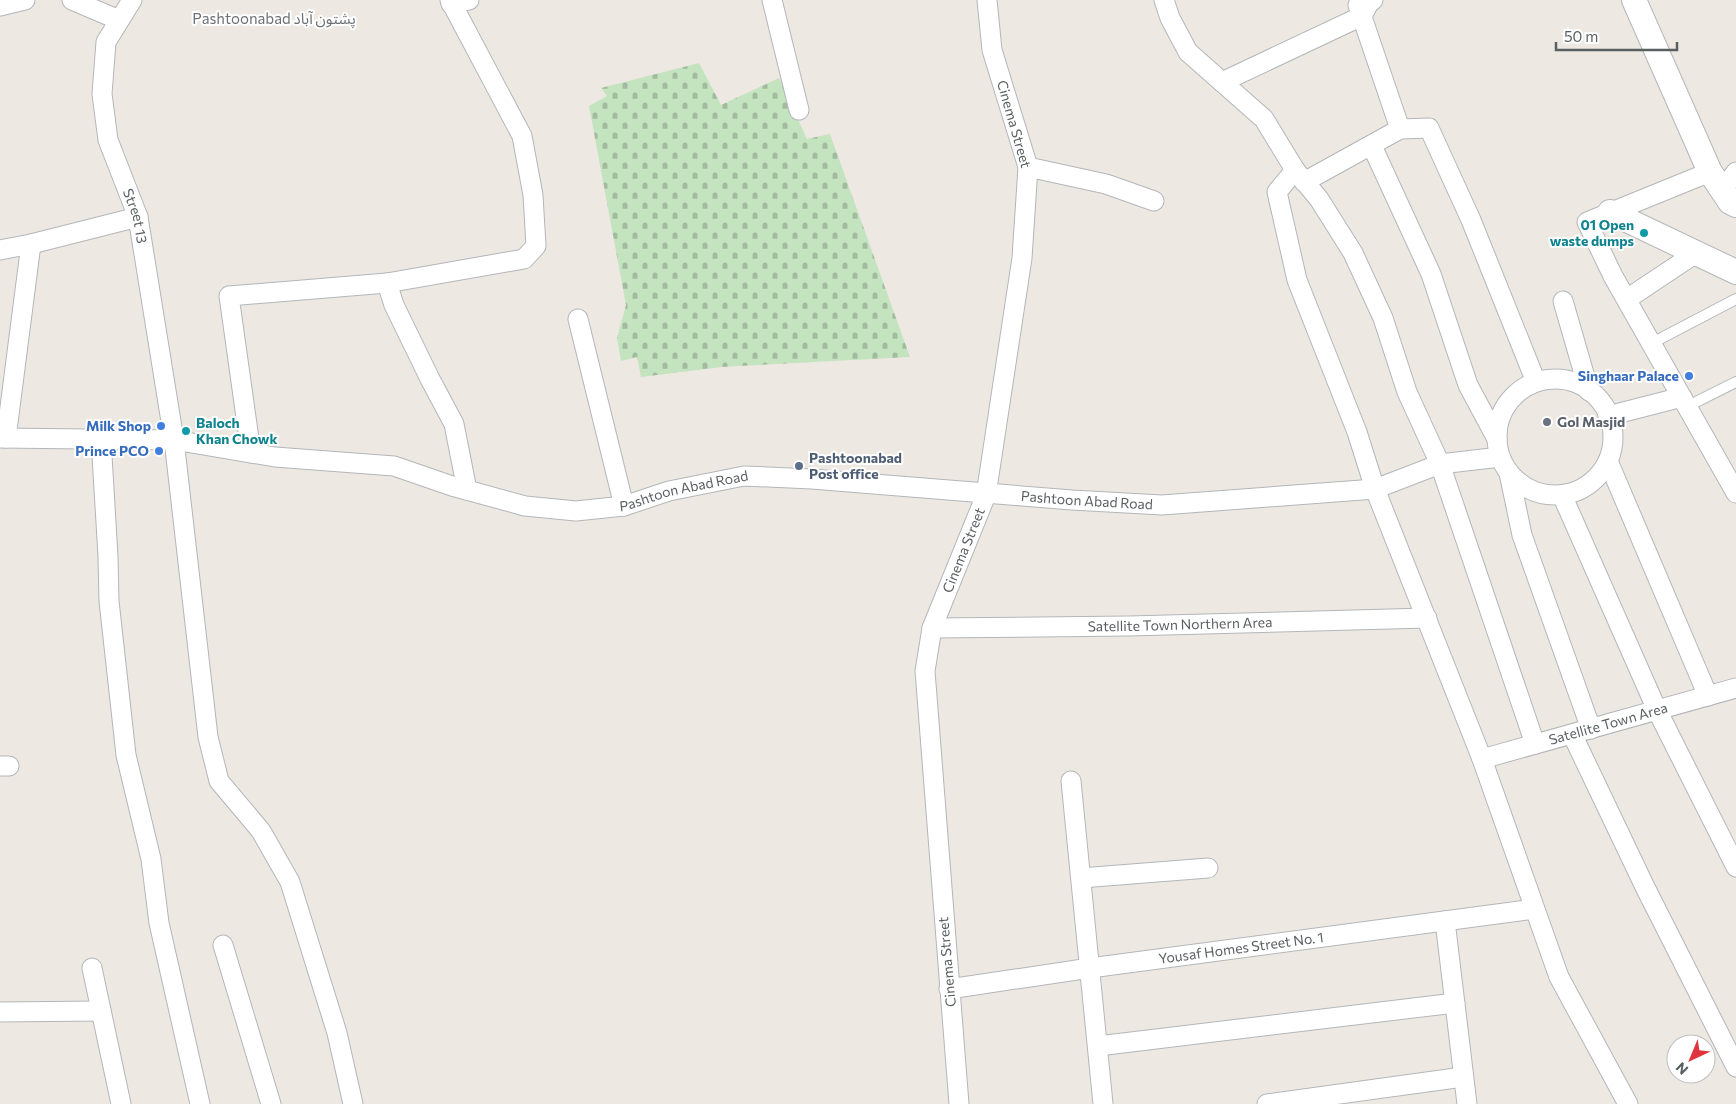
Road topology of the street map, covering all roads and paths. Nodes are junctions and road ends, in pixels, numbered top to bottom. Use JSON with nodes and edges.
{"nodes":[{"id":1,"x":25,"y":0,"type":"edge"},
{"id":2,"x":72,"y":0,"type":"edge"},
{"id":3,"x":132,"y":0,"type":"edge"},
{"id":4,"x":772,"y":0,"type":"edge"},
{"id":5,"x":987,"y":0,"type":"edge"},
{"id":6,"x":1164,"y":0,"type":"edge"},
{"id":7,"x":1373,"y":0,"type":"edge"},
{"id":8,"x":1634,"y":0,"type":"edge"},
{"id":9,"x":457,"y":1,"type":"edge"},
{"id":10,"x":0,"y":6,"type":"edge"},
{"id":11,"x":1359,"y":8,"type":"edge"},
{"id":12,"x":118,"y":20,"type":"junction"},
{"id":13,"x":1222,"y":82,"type":"junction"},
{"id":14,"x":799,"y":110,"type":"dead end"},
{"id":15,"x":1400,"y":129,"type":"junction"},
{"id":16,"x":1372,"y":146,"type":"junction"},
{"id":17,"x":1028,"y":167,"type":"junction"},
{"id":18,"x":1736,"y":172,"type":"edge"},
{"id":19,"x":1300,"y":176,"type":"junction"},
{"id":20,"x":1723,"y":189,"type":"edge"},
{"id":21,"x":1154,"y":201,"type":"dead end"},
{"id":22,"x":1610,"y":212,"type":"junction"},
{"id":23,"x":138,"y":217,"type":"junction"},
{"id":24,"x":31,"y":244,"type":"junction"},
{"id":25,"x":0,"y":250,"type":"edge"},
{"id":26,"x":1696,"y":253,"type":"junction"},
{"id":27,"x":1736,"y":272,"type":"edge"},
{"id":28,"x":386,"y":283,"type":"junction"},
{"id":29,"x":1627,"y":299,"type":"junction"},
{"id":30,"x":1736,"y":299,"type":"edge"},
{"id":31,"x":1564,"y":301,"type":"dead end"},
{"id":32,"x":578,"y":319,"type":"dead end"},
{"id":33,"x":1652,"y":343,"type":"junction"},
{"id":34,"x":1536,"y":382,"type":"junction"},
{"id":35,"x":1736,"y":382,"type":"edge"},
{"id":36,"x":1589,"y":391,"type":"junction"},
{"id":37,"x":1685,"y":401,"type":"junction"},
{"id":38,"x":1608,"y":416,"type":"junction"},
{"id":39,"x":3,"y":438,"type":"edge"},
{"id":40,"x":100,"y":439,"type":"junction"},
{"id":41,"x":174,"y":440,"type":"junction"},
{"id":42,"x":251,"y":452,"type":"junction"},
{"id":43,"x":1502,"y":456,"type":"junction"},
{"id":44,"x":1608,"y":461,"type":"junction"},
{"id":45,"x":1440,"y":464,"type":"junction"},
{"id":46,"x":1375,"y":488,"type":"junction"},
{"id":47,"x":467,"y":490,"type":"junction"},
{"id":48,"x":1736,"y":493,"type":"edge"},
{"id":49,"x":986,"y":494,"type":"junction"},
{"id":50,"x":1562,"y":495,"type":"junction"},
{"id":51,"x":624,"y":506,"type":"junction"},
{"id":52,"x":1427,"y":618,"type":"junction"},
{"id":53,"x":932,"y":628,"type":"junction"},
{"id":54,"x":1736,"y":688,"type":"edge"},
{"id":55,"x":1708,"y":696,"type":"junction"},
{"id":56,"x":1657,"y":710,"type":"junction"},
{"id":57,"x":1591,"y":729,"type":"junction"},
{"id":58,"x":1572,"y":734,"type":"junction"},
{"id":59,"x":1535,"y":744,"type":"junction"},
{"id":60,"x":1482,"y":759,"type":"junction"},
{"id":61,"x":1071,"y":781,"type":"dead end"},
{"id":62,"x":1736,"y":867,"type":"edge"},
{"id":63,"x":1208,"y":868,"type":"dead end"},
{"id":64,"x":1081,"y":878,"type":"junction"},
{"id":65,"x":1534,"y":909,"type":"junction"},
{"id":66,"x":1445,"y":920,"type":"junction"},
{"id":67,"x":223,"y":945,"type":"dead end"},
{"id":68,"x":92,"y":968,"type":"dead end"},
{"id":69,"x":1090,"y":968,"type":"junction"},
{"id":70,"x":950,"y":989,"type":"junction"},
{"id":71,"x":1455,"y":1003,"type":"junction"},
{"id":72,"x":102,"y":1011,"type":"junction"},
{"id":73,"x":0,"y":1012,"type":"edge"},
{"id":74,"x":1098,"y":1046,"type":"junction"},
{"id":75,"x":1736,"y":1067,"type":"edge"},
{"id":76,"x":1463,"y":1077,"type":"junction"},
{"id":77,"x":121,"y":1104,"type":"edge"},
{"id":78,"x":200,"y":1104,"type":"edge"},
{"id":79,"x":271,"y":1104,"type":"edge"},
{"id":80,"x":353,"y":1104,"type":"edge"},
{"id":81,"x":959,"y":1104,"type":"edge"},
{"id":82,"x":1103,"y":1104,"type":"edge"},
{"id":83,"x":1267,"y":1104,"type":"edge"},
{"id":84,"x":1466,"y":1104,"type":"edge"},
{"id":85,"x":1628,"y":1104,"type":"edge"}],
"edges":[{"from":1,"to":10,"type":"street"},
{"from":2,"to":12,"type":"street"},
{"from":3,"to":12,"type":"street","name":"Street 13"},
{"from":4,"to":14,"type":"street"},
{"from":5,"to":17,"type":"street","name":"Cinema Street"},
{"from":6,"to":13,"type":"street"},
{"from":7,"to":11,"type":"street"},
{"from":8,"to":20,"type":"street"},
{"from":9,"to":28,"type":"street"},
{"from":11,"to":13,"type":"street"},
{"from":11,"to":15,"type":"street"},
{"from":12,"to":23,"type":"street","name":"Street 13"},
{"from":13,"to":19,"type":"street"},
{"from":15,"to":16,"type":"street"},
{"from":15,"to":34,"type":"street"},
{"from":16,"to":19,"type":"street"},
{"from":16,"to":43,"type":"street"},
{"from":17,"to":21,"type":"street"},
{"from":17,"to":49,"type":"street","name":"Cinema Street"},
{"from":18,"to":20,"type":"street"},
{"from":19,"to":45,"type":"street"},
{"from":19,"to":46,"type":"street"},
{"from":20,"to":22,"type":"street"},
{"from":22,"to":26,"type":"street"},
{"from":22,"to":29,"type":"street"},
{"from":23,"to":24,"type":"street"},
{"from":23,"to":41,"type":"street","name":"Street 13"},
{"from":24,"to":25,"type":"street"},
{"from":24,"to":39,"type":"street"},
{"from":26,"to":27,"type":"street"},
{"from":26,"to":29,"type":"street"},
{"from":28,"to":42,"type":"street"},
{"from":28,"to":47,"type":"street"},
{"from":29,"to":33,"type":"street"},
{"from":30,"to":33,"type":"lane"},
{"from":31,"to":36,"type":"street"},
{"from":32,"to":51,"type":"street"},
{"from":33,"to":37,"type":"street"},
{"from":34,"to":36,"type":"street"},
{"from":34,"to":43,"type":"street"},
{"from":35,"to":37,"type":"lane"},
{"from":36,"to":38,"type":"street"},
{"from":37,"to":38,"type":"street"},
{"from":37,"to":48,"type":"street"},
{"from":38,"to":44,"type":"street"},
{"from":39,"to":40,"type":"street","name":"Pashtoon Abad Road"},
{"from":40,"to":41,"type":"street","name":"Pashtoon Abad Road"},
{"from":40,"to":78,"type":"street"},
{"from":41,"to":42,"type":"street","name":"Pashtoon Abad Road"},
{"from":41,"to":80,"type":"street","name":"Street 13"},
{"from":42,"to":47,"type":"street","name":"Pashtoon Abad Road"},
{"from":43,"to":45,"type":"street","name":"Pashtoon Abad Road"},
{"from":43,"to":50,"type":"street"},
{"from":43,"to":57,"type":"street"},
{"from":44,"to":50,"type":"street"},
{"from":44,"to":55,"type":"street"},
{"from":45,"to":46,"type":"street","name":"Pashtoon Abad Road"},
{"from":45,"to":59,"type":"street"},
{"from":46,"to":49,"type":"street","name":"Pashtoon Abad Road"},
{"from":46,"to":52,"type":"street"},
{"from":47,"to":51,"type":"street","name":"Pashtoon Abad Road"},
{"from":49,"to":51,"type":"street","name":"Pashtoon Abad Road"},
{"from":49,"to":53,"type":"street","name":"Cinema Street"},
{"from":50,"to":56,"type":"street"},
{"from":52,"to":53,"type":"street","name":"Satellite Town Northern Area"},
{"from":52,"to":60,"type":"street"},
{"from":53,"to":70,"type":"street","name":"Cinema Street"},
{"from":54,"to":55,"type":"street","name":"Satellite Town Area"},
{"from":55,"to":56,"type":"street","name":"Satellite Town Area"},
{"from":56,"to":57,"type":"street","name":"Satellite Town Area"},
{"from":56,"to":62,"type":"street"},
{"from":57,"to":58,"type":"street","name":"Satellite Town Area"},
{"from":58,"to":59,"type":"street","name":"Satellite Town Area"},
{"from":58,"to":75,"type":"street"},
{"from":59,"to":60,"type":"street","name":"Satellite Town Area"},
{"from":60,"to":65,"type":"street"},
{"from":61,"to":64,"type":"street"},
{"from":63,"to":64,"type":"street"},
{"from":64,"to":69,"type":"street"},
{"from":65,"to":66,"type":"street","name":"Yousaf Homes Street No. 1"},
{"from":65,"to":85,"type":"street"},
{"from":66,"to":69,"type":"street","name":"Yousaf Homes Street No. 1"},
{"from":66,"to":71,"type":"street"},
{"from":67,"to":79,"type":"street"},
{"from":68,"to":72,"type":"street"},
{"from":69,"to":70,"type":"street","name":"Yousaf Homes Street No. 1"},
{"from":69,"to":74,"type":"street"},
{"from":70,"to":81,"type":"street","name":"Cinema Street"},
{"from":71,"to":74,"type":"street"},
{"from":71,"to":76,"type":"street"},
{"from":72,"to":73,"type":"street"},
{"from":72,"to":77,"type":"street"},
{"from":74,"to":82,"type":"street"},
{"from":76,"to":83,"type":"street"},
{"from":76,"to":84,"type":"street"}]}
